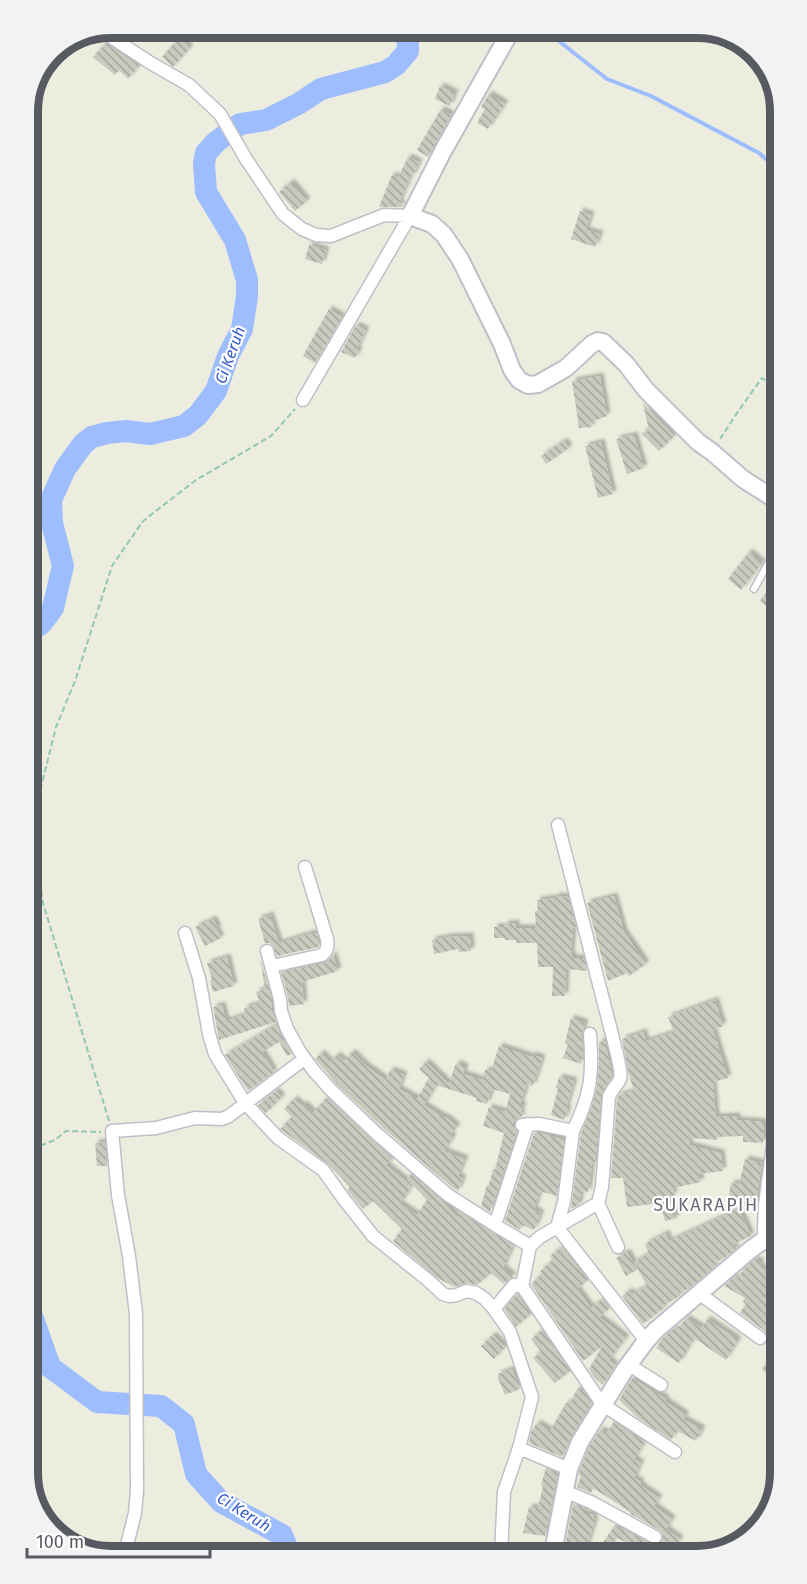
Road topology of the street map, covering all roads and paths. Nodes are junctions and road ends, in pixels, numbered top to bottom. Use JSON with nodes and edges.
{"nodes":[{"id":1,"x":114,"y":38,"type":"edge"},
{"id":2,"x":507,"y":38,"type":"edge"},
{"id":3,"x":410,"y":216,"type":"junction"},
{"id":4,"x":770,"y":384,"type":"edge"},
{"id":5,"x":303,"y":400,"type":"joint"},
{"id":6,"x":712,"y":452,"type":"junction"},
{"id":7,"x":770,"y":496,"type":"edge"},
{"id":8,"x":770,"y":562,"type":"edge"},
{"id":9,"x":754,"y":589,"type":"dead end"},
{"id":10,"x":38,"y":799,"type":"edge"},
{"id":11,"x":558,"y":825,"type":"dead end"},
{"id":12,"x":305,"y":867,"type":"dead end"},
{"id":13,"x":38,"y":871,"type":"edge"},
{"id":14,"x":185,"y":933,"type":"dead end"},
{"id":15,"x":267,"y":951,"type":"dead end"},
{"id":16,"x":272,"y":966,"type":"junction"},
{"id":17,"x":590,"y":1034,"type":"dead end"},
{"id":18,"x":304,"y":1059,"type":"junction"},
{"id":19,"x":245,"y":1103,"type":"junction"},
{"id":20,"x":112,"y":1131,"type":"junction"},
{"id":21,"x":573,"y":1131,"type":"junction"},
{"id":22,"x":38,"y":1147,"type":"edge"},
{"id":23,"x":770,"y":1168,"type":"edge"},
{"id":24,"x":598,"y":1203,"type":"junction"},
{"id":25,"x":495,"y":1225,"type":"junction"},
{"id":26,"x":557,"y":1227,"type":"junction"},
{"id":27,"x":770,"y":1236,"type":"edge"},
{"id":28,"x":765,"y":1240,"type":"junction"},
{"id":29,"x":530,"y":1246,"type":"junction"},
{"id":30,"x":618,"y":1247,"type":"dead end"},
{"id":31,"x":522,"y":1286,"type":"junction"},
{"id":32,"x":700,"y":1294,"type":"junction"},
{"id":33,"x":494,"y":1309,"type":"junction"},
{"id":34,"x":760,"y":1338,"type":"dead end"},
{"id":35,"x":646,"y":1341,"type":"junction"},
{"id":36,"x":629,"y":1365,"type":"junction"},
{"id":37,"x":661,"y":1385,"type":"dead end"},
{"id":38,"x":602,"y":1404,"type":"junction"},
{"id":39,"x":519,"y":1448,"type":"junction"},
{"id":40,"x":675,"y":1452,"type":"dead end"},
{"id":41,"x":569,"y":1468,"type":"junction"},
{"id":42,"x":564,"y":1491,"type":"junction"},
{"id":43,"x":656,"y":1537,"type":"dead end"},
{"id":44,"x":127,"y":1546,"type":"edge"},
{"id":45,"x":501,"y":1546,"type":"edge"},
{"id":46,"x":554,"y":1546,"type":"edge"}],
"edges":[{"from":1,"to":3,"type":"street"},
{"from":2,"to":3,"type":"street"},
{"from":3,"to":5,"type":"street"},
{"from":3,"to":6,"type":"street"},
{"from":4,"to":6,"type":"path"},
{"from":5,"to":10,"type":"path"},
{"from":6,"to":7,"type":"street"},
{"from":8,"to":9,"type":"lane"},
{"from":11,"to":24,"type":"street"},
{"from":12,"to":16,"type":"street"},
{"from":13,"to":20,"type":"path"},
{"from":14,"to":19,"type":"street"},
{"from":15,"to":16,"type":"street"},
{"from":16,"to":18,"type":"street"},
{"from":17,"to":21,"type":"street"},
{"from":18,"to":19,"type":"street"},
{"from":18,"to":25,"type":"street"},
{"from":19,"to":20,"type":"street"},
{"from":19,"to":33,"type":"street"},
{"from":20,"to":22,"type":"path"},
{"from":20,"to":44,"type":"street"},
{"from":21,"to":25,"type":"street"},
{"from":21,"to":26,"type":"street"},
{"from":23,"to":28,"type":"street"},
{"from":24,"to":26,"type":"street"},
{"from":24,"to":30,"type":"street"},
{"from":25,"to":29,"type":"street"},
{"from":26,"to":29,"type":"street"},
{"from":26,"to":35,"type":"street"},
{"from":27,"to":28,"type":"street"},
{"from":28,"to":32,"type":"street"},
{"from":29,"to":31,"type":"street"},
{"from":31,"to":33,"type":"street"},
{"from":31,"to":38,"type":"street"},
{"from":32,"to":34,"type":"street"},
{"from":32,"to":35,"type":"street"},
{"from":33,"to":39,"type":"street"},
{"from":35,"to":36,"type":"street"},
{"from":36,"to":37,"type":"street"},
{"from":36,"to":38,"type":"street"},
{"from":38,"to":40,"type":"street"},
{"from":38,"to":41,"type":"street"},
{"from":39,"to":41,"type":"street"},
{"from":39,"to":45,"type":"street"},
{"from":41,"to":42,"type":"street"},
{"from":42,"to":43,"type":"street"},
{"from":42,"to":46,"type":"street"}]}
